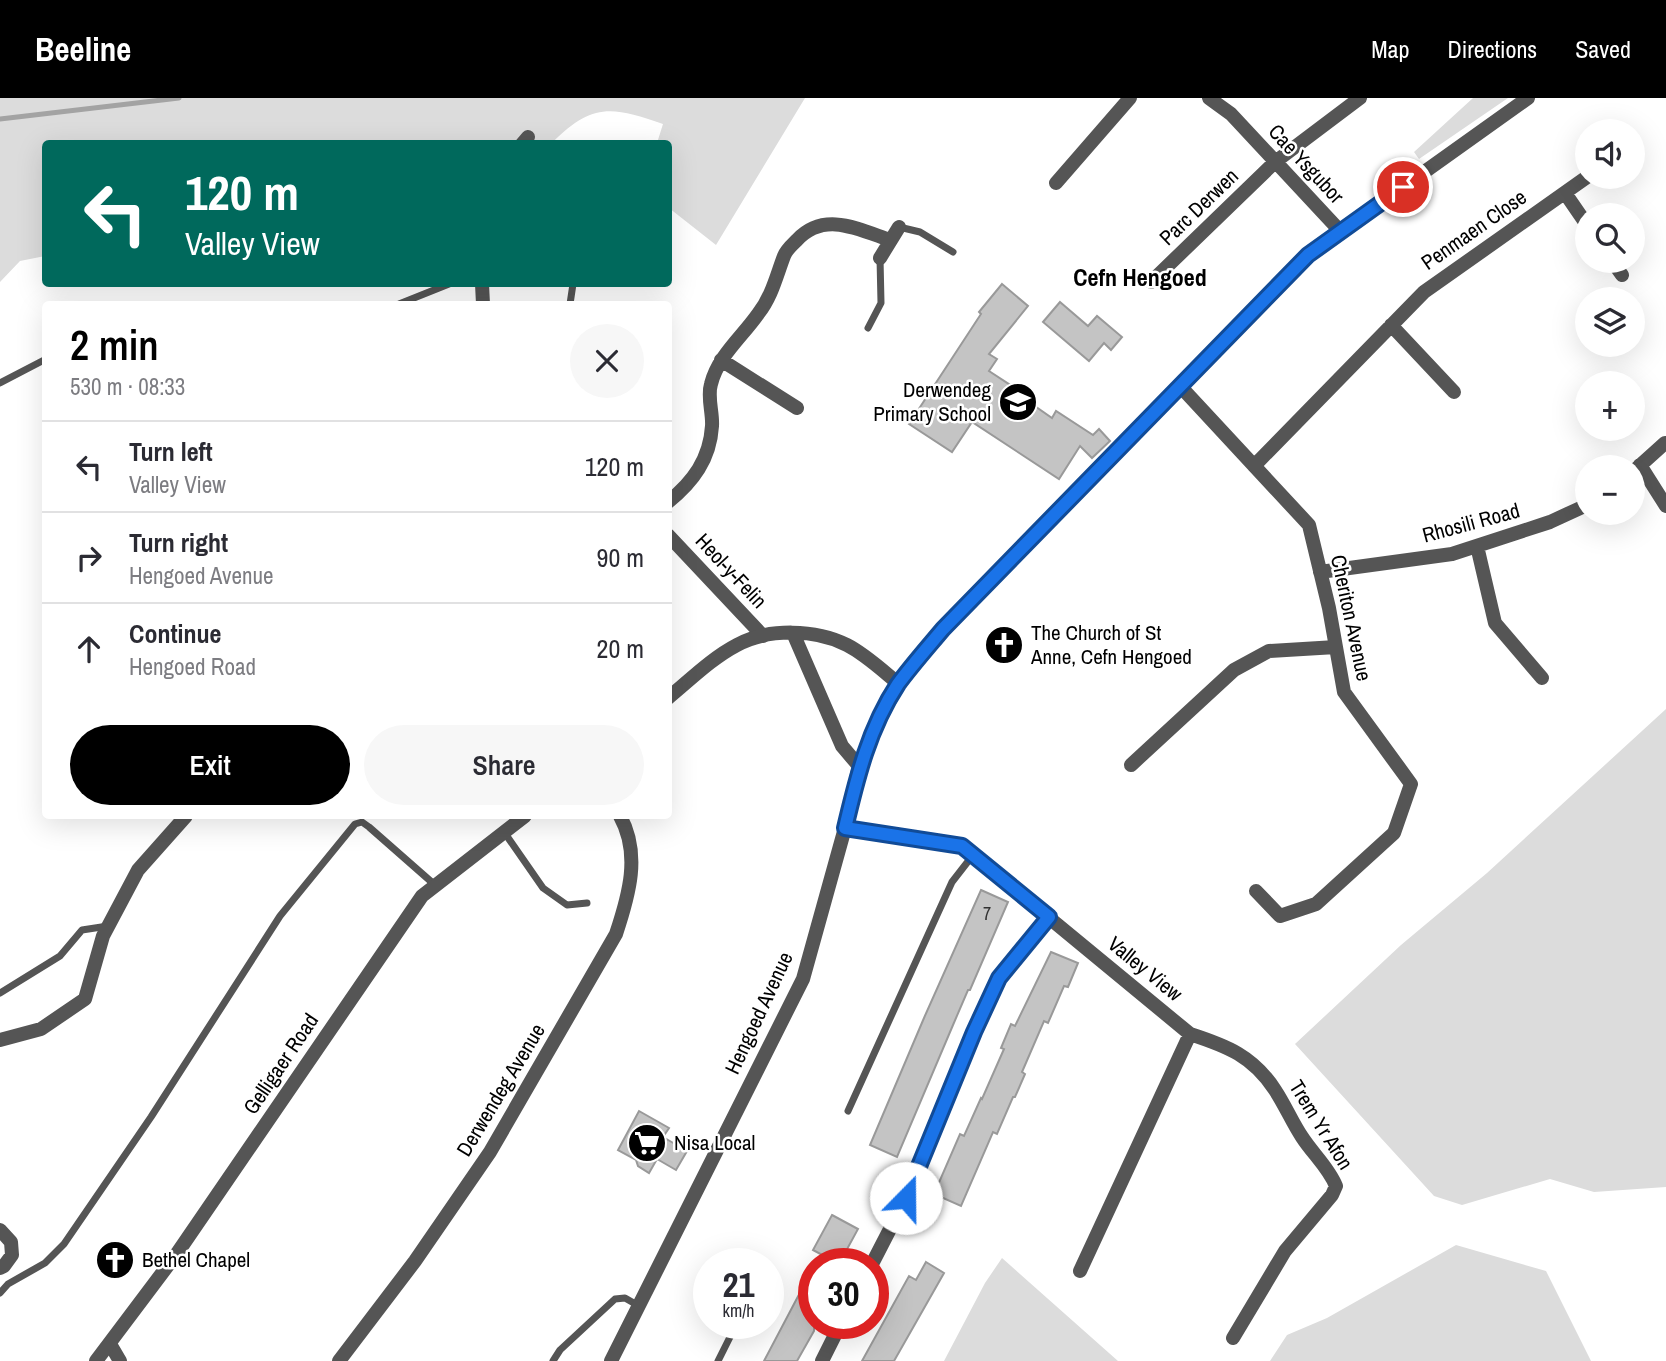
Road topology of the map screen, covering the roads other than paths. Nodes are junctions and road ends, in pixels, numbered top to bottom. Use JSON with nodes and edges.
{"nodes":[{"id":1,"x":1130,"y":98,"type":"edge"},
{"id":2,"x":1209,"y":98,"type":"edge"},
{"id":3,"x":1360,"y":98,"type":"edge"},
{"id":4,"x":1528,"y":98,"type":"edge"},
{"id":5,"x":1276,"y":162,"type":"junction"},
{"id":6,"x":1056,"y":183,"type":"dead end"},
{"id":7,"x":1575,"y":185,"type":"edge"},
{"id":8,"x":1565,"y":192,"type":"junction"},
{"id":9,"x":1575,"y":207,"type":"edge"},
{"id":10,"x":900,"y":227,"type":"joint"},
{"id":11,"x":1340,"y":232,"type":"junction"},
{"id":12,"x":890,"y":240,"type":"junction"},
{"id":13,"x":953,"y":252,"type":"dead end"},
{"id":14,"x":880,"y":258,"type":"joint"},
{"id":15,"x":1151,"y":282,"type":"dead end"},
{"id":16,"x":442,"y":287,"type":"edge"},
{"id":17,"x":406,"y":301,"type":"edge"},
{"id":18,"x":1391,"y":325,"type":"junction"},
{"id":19,"x":868,"y":328,"type":"dead end"},
{"id":20,"x":721,"y":360,"type":"junction"},
{"id":21,"x":42,"y":361,"type":"edge"},
{"id":22,"x":0,"y":383,"type":"edge"},
{"id":23,"x":1181,"y":387,"type":"junction"},
{"id":24,"x":1454,"y":392,"type":"dead end"},
{"id":25,"x":797,"y":408,"type":"dead end"},
{"id":26,"x":1665,"y":443,"type":"edge"},
{"id":27,"x":1645,"y":461,"type":"edge"},
{"id":28,"x":1254,"y":466,"type":"junction"},
{"id":29,"x":1645,"y":480,"type":"edge"},
{"id":30,"x":672,"y":499,"type":"edge"},
{"id":31,"x":1666,"y":506,"type":"edge"},
{"id":32,"x":1575,"y":511,"type":"edge"},
{"id":33,"x":672,"y":539,"type":"edge"},
{"id":34,"x":1477,"y":546,"type":"junction"},
{"id":35,"x":1320,"y":572,"type":"junction"},
{"id":36,"x":793,"y":633,"type":"junction"},
{"id":37,"x":763,"y":636,"type":"junction"},
{"id":38,"x":1336,"y":647,"type":"junction"},
{"id":39,"x":1542,"y":678,"type":"dead end"},
{"id":40,"x":899,"y":684,"type":"junction"},
{"id":41,"x":672,"y":695,"type":"edge"},
{"id":42,"x":859,"y":765,"type":"junction"},
{"id":43,"x":1131,"y":765,"type":"dead end"},
{"id":44,"x":183,"y":819,"type":"edge"},
{"id":45,"x":521,"y":819,"type":"edge"},
{"id":46,"x":622,"y":819,"type":"edge"},
{"id":47,"x":845,"y":828,"type":"junction"},
{"id":48,"x":504,"y":832,"type":"junction"},
{"id":49,"x":973,"y":855,"type":"junction"},
{"id":50,"x":436,"y":885,"type":"junction"},
{"id":51,"x":1256,"y":891,"type":"dead end"},
{"id":52,"x":587,"y":903,"type":"dead end"},
{"id":53,"x":1049,"y":917,"type":"junction"},
{"id":54,"x":108,"y":926,"type":"junction"},
{"id":55,"x":0,"y":993,"type":"edge"},
{"id":56,"x":1190,"y":1034,"type":"junction"},
{"id":57,"x":0,"y":1040,"type":"edge"},
{"id":58,"x":848,"y":1111,"type":"dead end"},
{"id":59,"x":0,"y":1230,"type":"edge"},
{"id":60,"x":880,"y":1248,"type":"edge"},
{"id":61,"x":2,"y":1267,"type":"edge"},
{"id":62,"x":1080,"y":1271,"type":"dead end"},
{"id":63,"x":18,"y":1278,"type":"junction"},
{"id":64,"x":0,"y":1293,"type":"edge"},
{"id":65,"x":639,"y":1306,"type":"junction"},
{"id":66,"x":1233,"y":1338,"type":"dead end"},
{"id":67,"x":729,"y":1339,"type":"edge"},
{"id":68,"x":833,"y":1339,"type":"edge"},
{"id":69,"x":110,"y":1344,"type":"junction"},
{"id":70,"x":96,"y":1361,"type":"edge"},
{"id":71,"x":120,"y":1361,"type":"edge"},
{"id":72,"x":339,"y":1361,"type":"edge"},
{"id":73,"x":553,"y":1361,"type":"edge"},
{"id":74,"x":611,"y":1361,"type":"edge"},
{"id":75,"x":718,"y":1361,"type":"edge"},
{"id":76,"x":822,"y":1361,"type":"edge"}],
"edges":[{"from":1,"to":6,"type":"street"},
{"from":2,"to":5,"type":"street","name":"Cae Ysgubor"},
{"from":3,"to":5,"type":"street","name":"Parc Derwen"},
{"from":4,"to":11,"type":"street","name":"Hengoed Avenue"},
{"from":5,"to":11,"type":"street","name":"Cae Ysgubor"},
{"from":5,"to":15,"type":"street","name":"Parc Derwen"},
{"from":7,"to":8,"type":"street","name":"Penmaen Close"},
{"from":8,"to":9,"type":"street"},
{"from":8,"to":18,"type":"street","name":"Penmaen Close"},
{"from":10,"to":12,"type":"street"},
{"from":10,"to":13,"type":"lane"},
{"from":11,"to":23,"type":"street","name":"Hengoed Avenue"},
{"from":12,"to":14,"type":"street"},
{"from":12,"to":20,"type":"street"},
{"from":14,"to":19,"type":"lane"},
{"from":16,"to":17,"type":"lane"},
{"from":18,"to":24,"type":"street"},
{"from":18,"to":28,"type":"street","name":"Penmaen Close"},
{"from":20,"to":25,"type":"street"},
{"from":20,"to":30,"type":"street"},
{"from":21,"to":22,"type":"lane"},
{"from":23,"to":28,"type":"street","name":"Cheriton Avenue"},
{"from":23,"to":40,"type":"street","name":"Hengoed Avenue"},
{"from":26,"to":27,"type":"street"},
{"from":28,"to":35,"type":"street","name":"Cheriton Avenue"},
{"from":29,"to":31,"type":"street"},
{"from":32,"to":34,"type":"street","name":"Rhosili Road"},
{"from":33,"to":37,"type":"street","name":"Heol-y-Felin"},
{"from":34,"to":35,"type":"street","name":"Rhosili Road"},
{"from":34,"to":39,"type":"street"},
{"from":35,"to":38,"type":"street","name":"Cheriton Avenue"},
{"from":36,"to":37,"type":"street"},
{"from":36,"to":40,"type":"street"},
{"from":36,"to":42,"type":"street"},
{"from":37,"to":41,"type":"street"},
{"from":38,"to":43,"type":"street"},
{"from":38,"to":51,"type":"street","name":"Cheriton Avenue"},
{"from":40,"to":42,"type":"street","name":"Hengoed Avenue"},
{"from":42,"to":47,"type":"street","name":"Hengoed Avenue"},
{"from":44,"to":54,"type":"street"},
{"from":45,"to":48,"type":"street","name":"Gelligaer Road"},
{"from":46,"to":72,"type":"street","name":"Derwendeg Avenue"},
{"from":47,"to":49,"type":"street","name":"Valley View"},
{"from":47,"to":65,"type":"street","name":"Hengoed Avenue"},
{"from":48,"to":50,"type":"street","name":"Gelligaer Road"},
{"from":48,"to":52,"type":"lane"},
{"from":49,"to":53,"type":"street","name":"Valley View"},
{"from":49,"to":58,"type":"lane"},
{"from":50,"to":63,"type":"lane"},
{"from":50,"to":69,"type":"street","name":"Gelligaer Road"},
{"from":53,"to":56,"type":"street","name":"Valley View"},
{"from":53,"to":60,"type":"street"},
{"from":54,"to":55,"type":"lane"},
{"from":54,"to":57,"type":"street"},
{"from":56,"to":62,"type":"street"},
{"from":56,"to":66,"type":"street","name":"Trem Yr Afon"},
{"from":59,"to":61,"type":"street"},
{"from":61,"to":63,"type":"lane"},
{"from":63,"to":64,"type":"lane"},
{"from":65,"to":73,"type":"lane"},
{"from":65,"to":74,"type":"street","name":"Hengoed Avenue"},
{"from":67,"to":75,"type":"lane"},
{"from":68,"to":76,"type":"street"},
{"from":69,"to":70,"type":"street","name":"Gelligaer Road"},
{"from":69,"to":71,"type":"street"}]}
